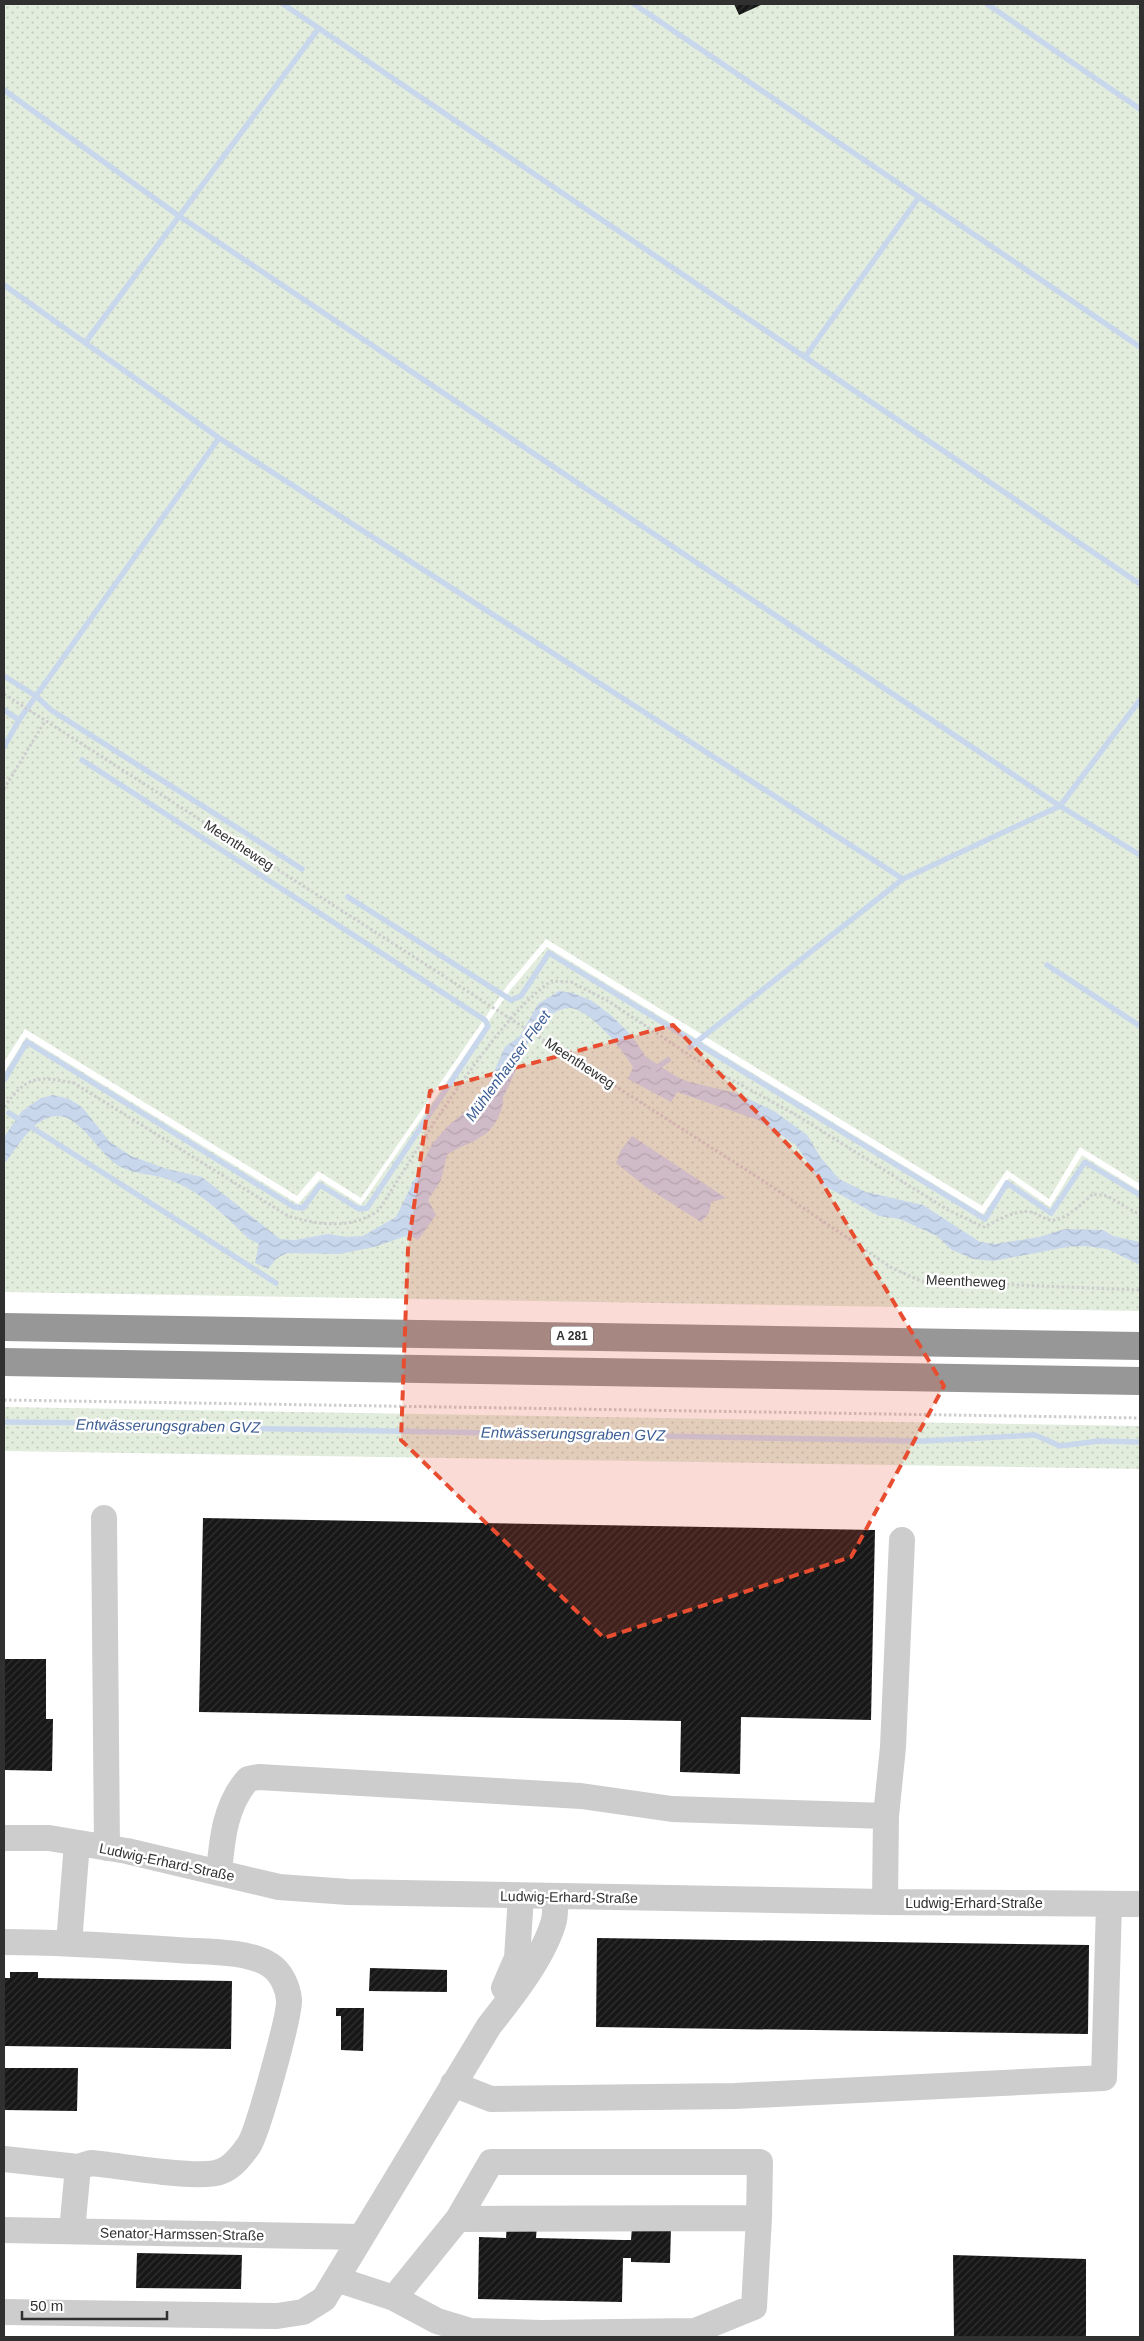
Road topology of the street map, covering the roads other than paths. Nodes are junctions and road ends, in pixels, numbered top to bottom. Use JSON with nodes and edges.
{"nodes":[{"id":1,"x":4,"y":1327,"type":"edge"},
{"id":2,"x":1140,"y":1346,"type":"edge"},
{"id":3,"x":4,"y":1362,"type":"edge"},
{"id":4,"x":1140,"y":1381,"type":"edge"},
{"id":5,"x":104,"y":1518,"type":"dead end"},
{"id":6,"x":902,"y":1540,"type":"dead end"},
{"id":7,"x":886,"y":1816,"type":"junction"},
{"id":8,"x":4,"y":1838,"type":"edge"},
{"id":9,"x":76,"y":1843,"type":"junction"},
{"id":10,"x":108,"y":1848,"type":"junction"},
{"id":11,"x":219,"y":1873,"type":"junction"},
{"id":12,"x":521,"y":1896,"type":"junction"},
{"id":13,"x":555,"y":1897,"type":"junction"},
{"id":14,"x":886,"y":1902,"type":"junction"},
{"id":15,"x":1109,"y":1904,"type":"junction"},
{"id":16,"x":1140,"y":1904,"type":"edge"},
{"id":17,"x":4,"y":1942,"type":"edge"},
{"id":18,"x":69,"y":1943,"type":"junction"},
{"id":19,"x":489,"y":2026,"type":"junction"},
{"id":20,"x":453,"y":2084,"type":"junction"},
{"id":21,"x":4,"y":2158,"type":"edge"},
{"id":22,"x":78,"y":2167,"type":"junction"},
{"id":23,"x":759,"y":2218,"type":"junction"},
{"id":24,"x":458,"y":2219,"type":"junction"},
{"id":25,"x":4,"y":2230,"type":"edge"},
{"id":26,"x":72,"y":2231,"type":"junction"},
{"id":27,"x":361,"y":2237,"type":"junction"},
{"id":28,"x":336,"y":2279,"type":"junction"},
{"id":29,"x":394,"y":2298,"type":"junction"},
{"id":30,"x":4,"y":2312,"type":"edge"}],
"edges":[{"from":1,"to":2,"type":"highway","number":"A 281"},
{"from":3,"to":4,"type":"highway"},
{"from":5,"to":10,"type":"street"},
{"from":6,"to":7,"type":"street"},
{"from":7,"to":11,"type":"street"},
{"from":7,"to":14,"type":"street"},
{"from":8,"to":9,"type":"street","name":"Ludwig-Erhard-Straße"},
{"from":9,"to":10,"type":"street","name":"Ludwig-Erhard-Straße"},
{"from":9,"to":18,"type":"street"},
{"from":10,"to":11,"type":"street","name":"Ludwig-Erhard-Straße"},
{"from":11,"to":12,"type":"street","name":"Ludwig-Erhard-Straße"},
{"from":12,"to":13,"type":"street","name":"Ludwig-Erhard-Straße"},
{"from":12,"to":19,"type":"street"},
{"from":13,"to":14,"type":"street","name":"Ludwig-Erhard-Straße"},
{"from":13,"to":19,"type":"street"},
{"from":14,"to":15,"type":"street","name":"Ludwig-Erhard-Straße"},
{"from":15,"to":16,"type":"street","name":"Ludwig-Erhard-Straße"},
{"from":15,"to":20,"type":"street"},
{"from":17,"to":18,"type":"street"},
{"from":18,"to":22,"type":"street"},
{"from":19,"to":20,"type":"street"},
{"from":20,"to":27,"type":"street"},
{"from":21,"to":22,"type":"street"},
{"from":22,"to":26,"type":"street"},
{"from":23,"to":24,"type":"street"},
{"from":23,"to":24,"type":"street"},
{"from":23,"to":29,"type":"street"},
{"from":24,"to":29,"type":"street"},
{"from":25,"to":26,"type":"street","name":"Senator-Harmssen-Straße"},
{"from":26,"to":27,"type":"street","name":"Senator-Harmssen-Straße"},
{"from":27,"to":28,"type":"street"},
{"from":28,"to":29,"type":"street"},
{"from":28,"to":30,"type":"street"}]}
